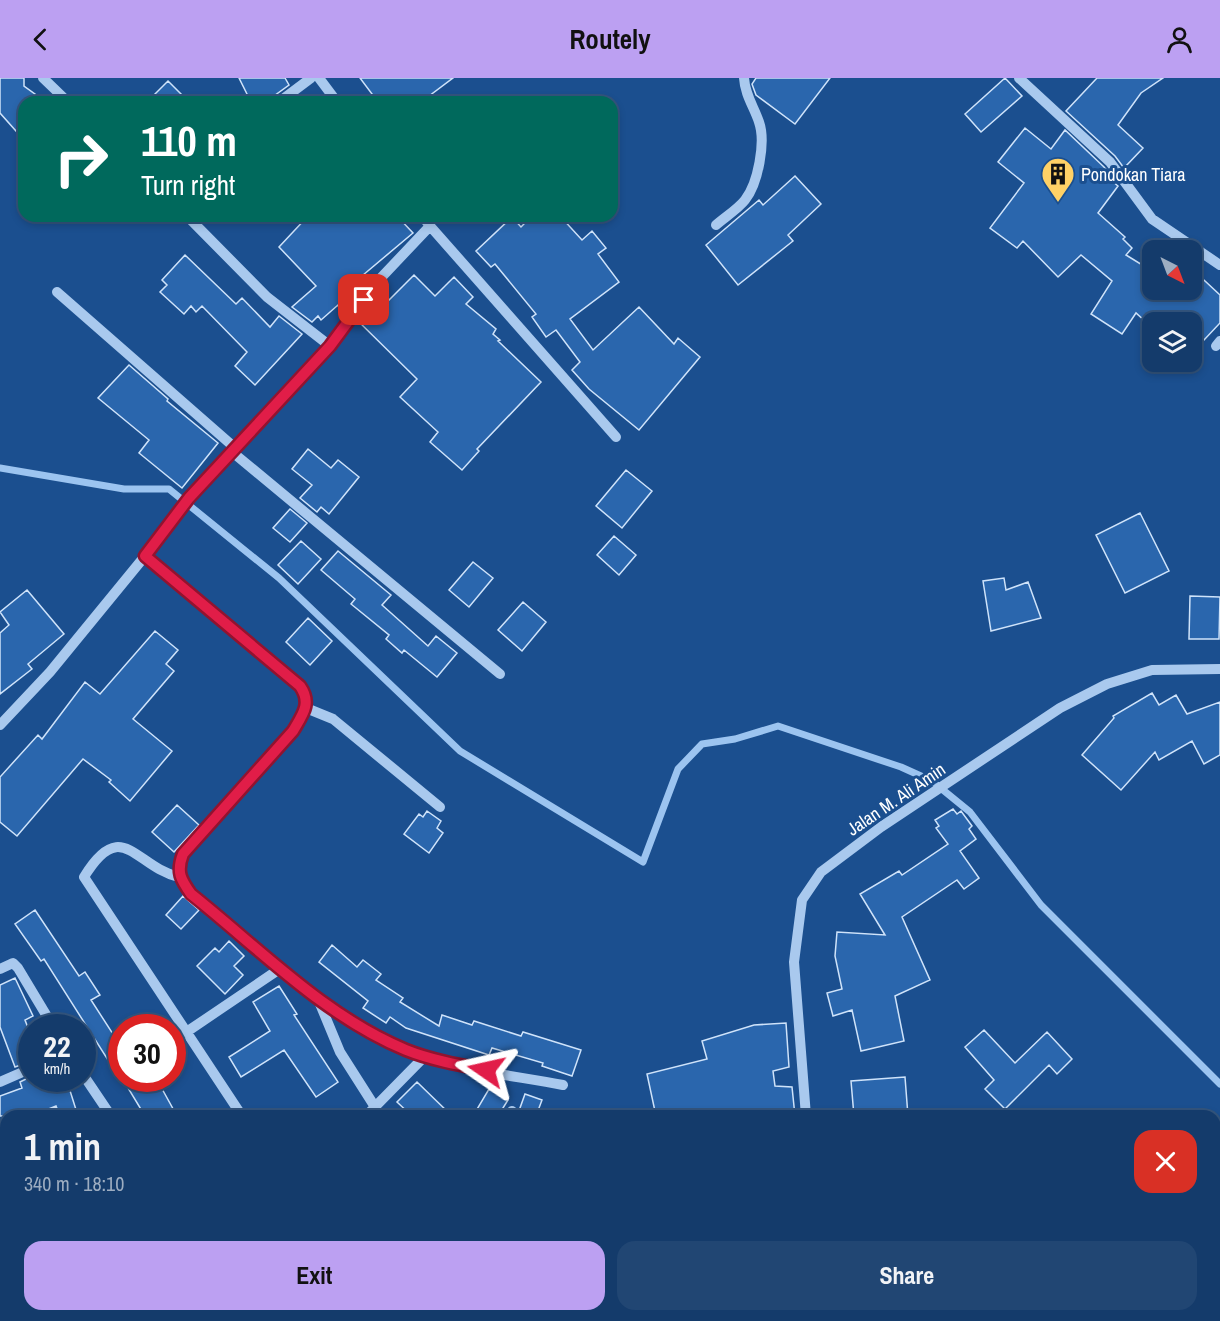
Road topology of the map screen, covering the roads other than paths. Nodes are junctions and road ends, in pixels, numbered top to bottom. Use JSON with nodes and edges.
{"nodes":[{"id":1,"x":43,"y":78,"type":"edge"},
{"id":2,"x":311,"y":78,"type":"edge"},
{"id":3,"x":319,"y":78,"type":"edge"},
{"id":4,"x":744,"y":78,"type":"edge"},
{"id":5,"x":1019,"y":78,"type":"edge"},
{"id":6,"x":62,"y":96,"type":"edge"},
{"id":7,"x":287,"y":96,"type":"edge"},
{"id":8,"x":332,"y":96,"type":"edge"},
{"id":9,"x":193,"y":222,"type":"edge"},
{"id":10,"x":427,"y":222,"type":"edge"},
{"id":11,"x":716,"y":225,"type":"dead end"},
{"id":12,"x":430,"y":226,"type":"junction"},
{"id":13,"x":1220,"y":265,"type":"edge"},
{"id":14,"x":57,"y":292,"type":"dead end"},
{"id":15,"x":330,"y":346,"type":"junction"},
{"id":16,"x":616,"y":437,"type":"dead end"},
{"id":17,"x":233,"y":449,"type":"junction"},
{"id":18,"x":145,"y":556,"type":"junction"},
{"id":19,"x":1220,"y":669,"type":"edge"},
{"id":20,"x":500,"y":674,"type":"dead end"},
{"id":21,"x":306,"y":708,"type":"junction"},
{"id":22,"x":0,"y":725,"type":"edge"},
{"id":23,"x":440,"y":807,"type":"dead end"},
{"id":24,"x":179,"y":877,"type":"junction"},
{"id":25,"x":281,"y":968,"type":"junction"},
{"id":26,"x":0,"y":969,"type":"edge"},
{"id":27,"x":318,"y":999,"type":"junction"},
{"id":28,"x":46,"y":1014,"type":"edge"},
{"id":29,"x":173,"y":1014,"type":"edge"},
{"id":30,"x":186,"y":1031,"type":"edge"},
{"id":31,"x":186,"y":1033,"type":"edge"},
{"id":32,"x":425,"y":1056,"type":"junction"},
{"id":33,"x":18,"y":1074,"type":"edge"},
{"id":34,"x":0,"y":1082,"type":"edge"},
{"id":35,"x":563,"y":1085,"type":"dead end"},
{"id":36,"x":95,"y":1092,"type":"edge"},
{"id":37,"x":375,"y":1107,"type":"junction"},
{"id":38,"x":107,"y":1110,"type":"edge"},
{"id":39,"x":238,"y":1110,"type":"edge"},
{"id":40,"x":372,"y":1110,"type":"edge"},
{"id":41,"x":806,"y":1110,"type":"edge"}],
"edges":[{"from":1,"to":6,"type":"street"},
{"from":2,"to":7,"type":"street"},
{"from":3,"to":8,"type":"street"},
{"from":4,"to":11,"type":"street"},
{"from":5,"to":13,"type":"street"},
{"from":9,"to":15,"type":"street"},
{"from":10,"to":12,"type":"street"},
{"from":12,"to":15,"type":"street"},
{"from":12,"to":16,"type":"street"},
{"from":14,"to":17,"type":"street"},
{"from":15,"to":17,"type":"street"},
{"from":17,"to":18,"type":"street"},
{"from":17,"to":20,"type":"street"},
{"from":18,"to":21,"type":"street"},
{"from":18,"to":22,"type":"street"},
{"from":19,"to":41,"type":"street","name":"Jalan M. Ali Amin"},
{"from":21,"to":23,"type":"street"},
{"from":21,"to":24,"type":"street"},
{"from":24,"to":25,"type":"street"},
{"from":24,"to":29,"type":"street"},
{"from":25,"to":27,"type":"street"},
{"from":25,"to":30,"type":"street"},
{"from":26,"to":28,"type":"street"},
{"from":27,"to":32,"type":"street"},
{"from":27,"to":37,"type":"street"},
{"from":31,"to":39,"type":"street"},
{"from":32,"to":35,"type":"street"},
{"from":32,"to":37,"type":"street"},
{"from":33,"to":34,"type":"street"},
{"from":36,"to":38,"type":"street"},
{"from":37,"to":40,"type":"street"}]}
